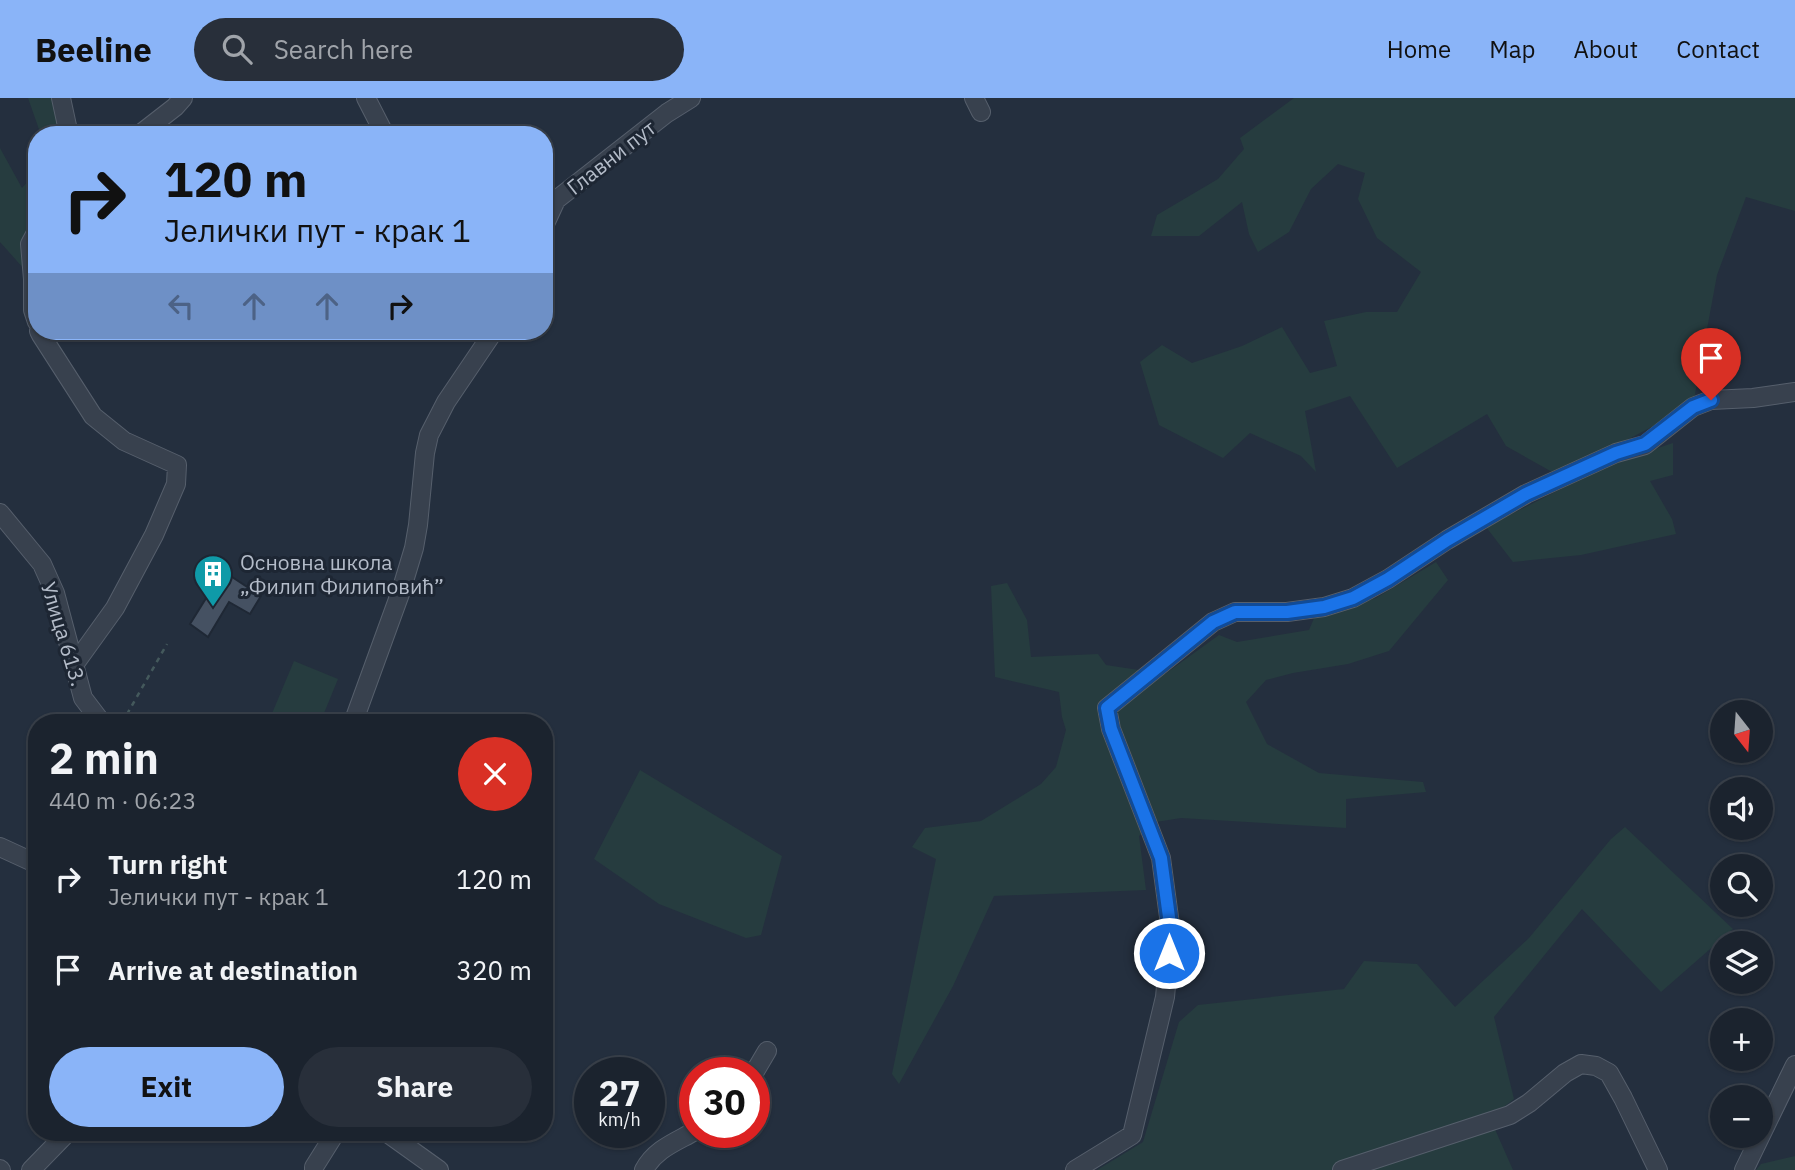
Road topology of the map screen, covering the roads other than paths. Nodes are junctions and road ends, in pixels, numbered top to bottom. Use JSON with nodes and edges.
{"nodes":[{"id":1,"x":61,"y":98,"type":"edge"},
{"id":2,"x":183,"y":98,"type":"edge"},
{"id":3,"x":366,"y":98,"type":"edge"},
{"id":4,"x":691,"y":98,"type":"edge"},
{"id":5,"x":67,"y":126,"type":"edge"},
{"id":6,"x":151,"y":126,"type":"edge"},
{"id":7,"x":380,"y":126,"type":"edge"},
{"id":8,"x":553,"y":206,"type":"edge"},
{"id":9,"x":47,"y":340,"type":"edge"},
{"id":10,"x":488,"y":340,"type":"edge"},
{"id":11,"x":1795,"y":392,"type":"edge"},
{"id":12,"x":0,"y":513,"type":"edge"},
{"id":13,"x":74,"y":664,"type":"junction"},
{"id":14,"x":95,"y":714,"type":"edge"},
{"id":15,"x":356,"y":714,"type":"edge"},
{"id":16,"x":0,"y":847,"type":"edge"},
{"id":17,"x":28,"y":860,"type":"edge"},
{"id":18,"x":767,"y":1051,"type":"dead end"},
{"id":19,"x":763,"y":1057,"type":"edge"},
{"id":20,"x":1795,"y":1065,"type":"edge"},
{"id":21,"x":679,"y":1139,"type":"edge"},
{"id":22,"x":59,"y":1141,"type":"edge"},
{"id":23,"x":330,"y":1141,"type":"edge"},
{"id":24,"x":399,"y":1141,"type":"edge"},
{"id":25,"x":31,"y":1170,"type":"edge"},
{"id":26,"x":314,"y":1170,"type":"edge"},
{"id":27,"x":439,"y":1170,"type":"edge"},
{"id":28,"x":644,"y":1170,"type":"edge"},
{"id":29,"x":1075,"y":1170,"type":"edge"},
{"id":30,"x":1342,"y":1170,"type":"edge"},
{"id":31,"x":1658,"y":1170,"type":"edge"},
{"id":32,"x":1744,"y":1170,"type":"edge"}],
"edges":[{"from":1,"to":5,"type":"street"},
{"from":2,"to":6,"type":"street"},
{"from":3,"to":7,"type":"street"},
{"from":4,"to":8,"type":"street","name":"Главни пут"},
{"from":9,"to":13,"type":"street"},
{"from":10,"to":15,"type":"street"},
{"from":11,"to":29,"type":"street"},
{"from":12,"to":13,"type":"street","name":"Улица 613."},
{"from":13,"to":14,"type":"street","name":"Улица 613."},
{"from":16,"to":17,"type":"street"},
{"from":18,"to":19,"type":"street"},
{"from":20,"to":32,"type":"street"},
{"from":21,"to":28,"type":"street"},
{"from":22,"to":25,"type":"street"},
{"from":23,"to":26,"type":"street"},
{"from":24,"to":27,"type":"street"},
{"from":30,"to":31,"type":"street"}]}
